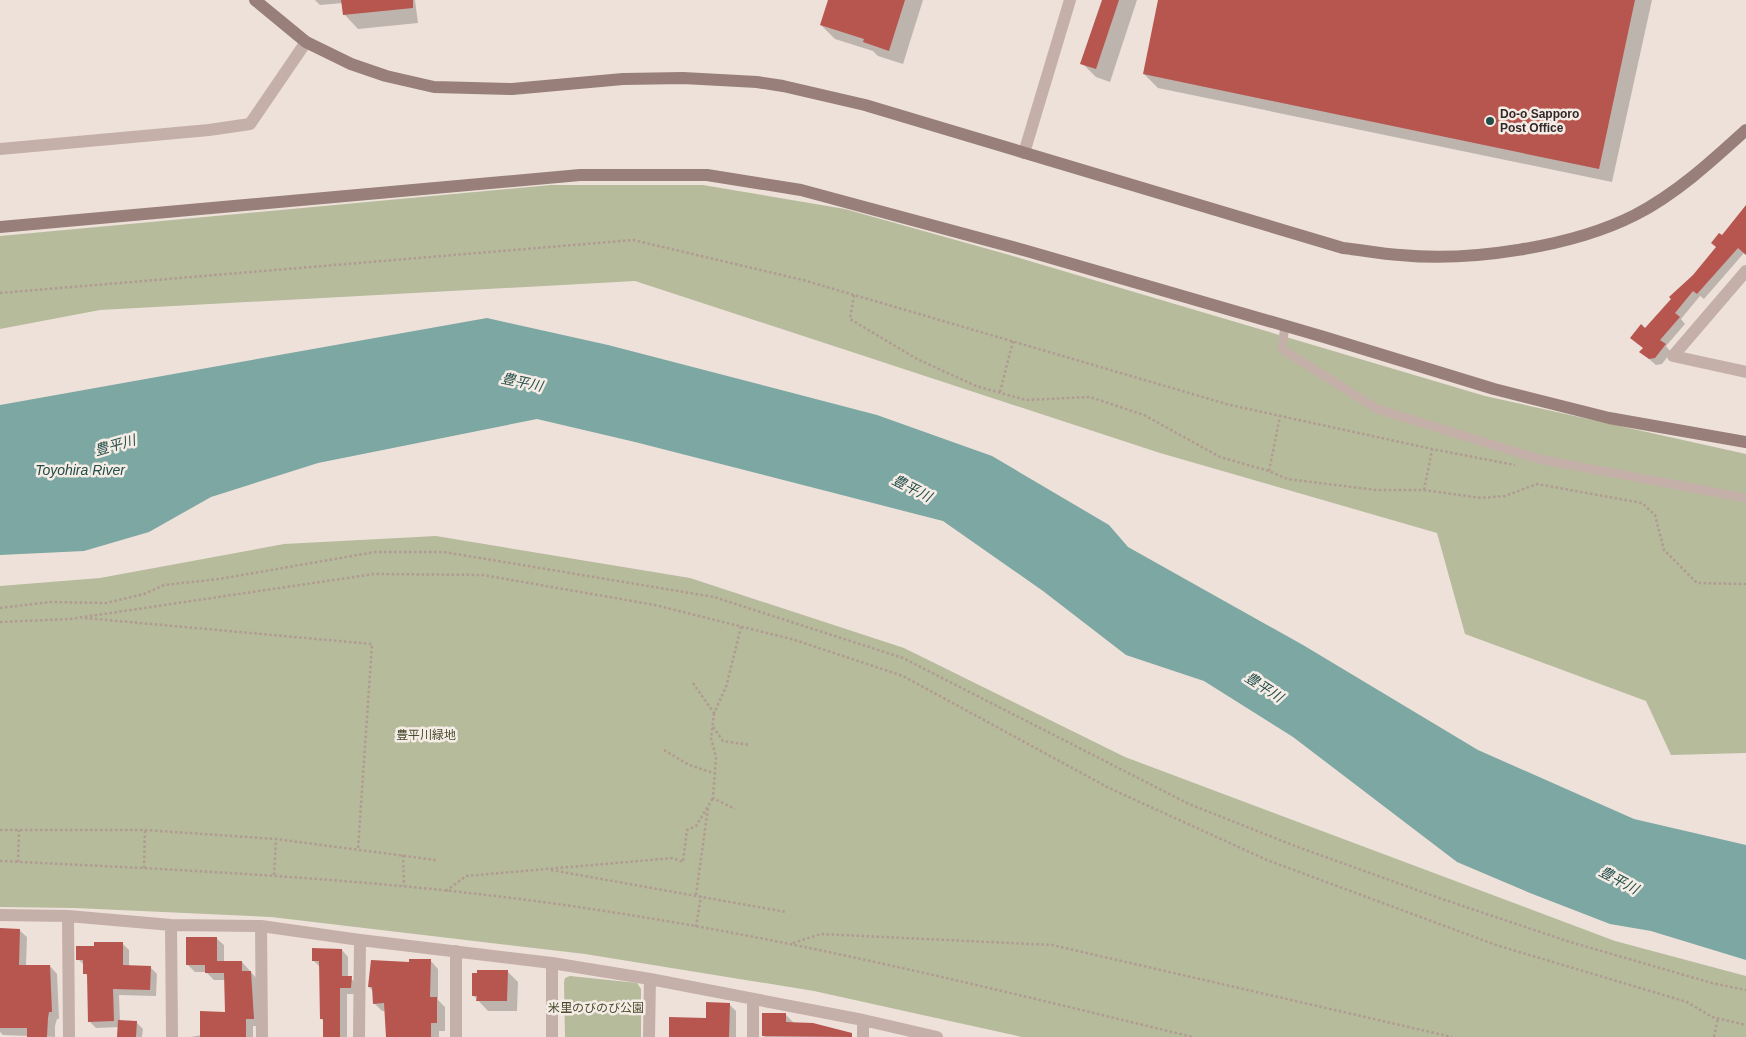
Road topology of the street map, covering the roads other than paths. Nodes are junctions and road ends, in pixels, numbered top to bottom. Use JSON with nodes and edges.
{"nodes":[{"id":1,"x":255,"y":0,"type":"edge"},
{"id":2,"x":1070,"y":0,"type":"edge"},
{"id":3,"x":306,"y":42,"type":"junction"},
{"id":4,"x":1746,"y":130,"type":"edge"},
{"id":5,"x":0,"y":149,"type":"edge"},
{"id":6,"x":1024,"y":153,"type":"junction"},
{"id":7,"x":0,"y":227,"type":"edge"},
{"id":8,"x":1746,"y":271,"type":"edge"},
{"id":9,"x":1285,"y":325,"type":"junction"},
{"id":10,"x":1746,"y":372,"type":"edge"},
{"id":11,"x":1746,"y":442,"type":"edge"},
{"id":12,"x":1746,"y":498,"type":"edge"},
{"id":13,"x":0,"y":915,"type":"edge"},
{"id":14,"x":68,"y":916,"type":"junction"},
{"id":15,"x":171,"y":926,"type":"junction"},
{"id":16,"x":261,"y":926,"type":"junction"},
{"id":17,"x":360,"y":940,"type":"junction"},
{"id":18,"x":456,"y":951,"type":"junction"},
{"id":19,"x":552,"y":963,"type":"junction"},
{"id":20,"x":650,"y":979,"type":"junction"},
{"id":21,"x":753,"y":999,"type":"junction"},
{"id":22,"x":863,"y":1020,"type":"junction"},
{"id":23,"x":69,"y":1037,"type":"edge"},
{"id":24,"x":172,"y":1037,"type":"edge"},
{"id":25,"x":262,"y":1037,"type":"edge"},
{"id":26,"x":359,"y":1037,"type":"edge"},
{"id":27,"x":456,"y":1037,"type":"edge"},
{"id":28,"x":552,"y":1037,"type":"edge"},
{"id":29,"x":649,"y":1037,"type":"edge"},
{"id":30,"x":753,"y":1037,"type":"edge"},
{"id":31,"x":863,"y":1037,"type":"edge"},
{"id":32,"x":937,"y":1037,"type":"edge"}],
"edges":[{"from":1,"to":3,"type":"street"},
{"from":2,"to":6,"type":"street"},
{"from":3,"to":5,"type":"street"},
{"from":3,"to":6,"type":"street"},
{"from":4,"to":6,"type":"street"},
{"from":7,"to":9,"type":"street"},
{"from":8,"to":10,"type":"street"},
{"from":9,"to":11,"type":"street"},
{"from":9,"to":12,"type":"lane"},
{"from":13,"to":14,"type":"street"},
{"from":14,"to":15,"type":"street"},
{"from":14,"to":23,"type":"street"},
{"from":15,"to":16,"type":"street"},
{"from":15,"to":24,"type":"street"},
{"from":16,"to":17,"type":"street"},
{"from":16,"to":25,"type":"street"},
{"from":17,"to":18,"type":"street"},
{"from":17,"to":26,"type":"street"},
{"from":18,"to":19,"type":"street"},
{"from":18,"to":27,"type":"street"},
{"from":19,"to":20,"type":"street"},
{"from":19,"to":28,"type":"street"},
{"from":20,"to":21,"type":"street"},
{"from":20,"to":29,"type":"street"},
{"from":21,"to":22,"type":"street"},
{"from":21,"to":30,"type":"street"},
{"from":22,"to":31,"type":"street"},
{"from":22,"to":32,"type":"street"}]}
